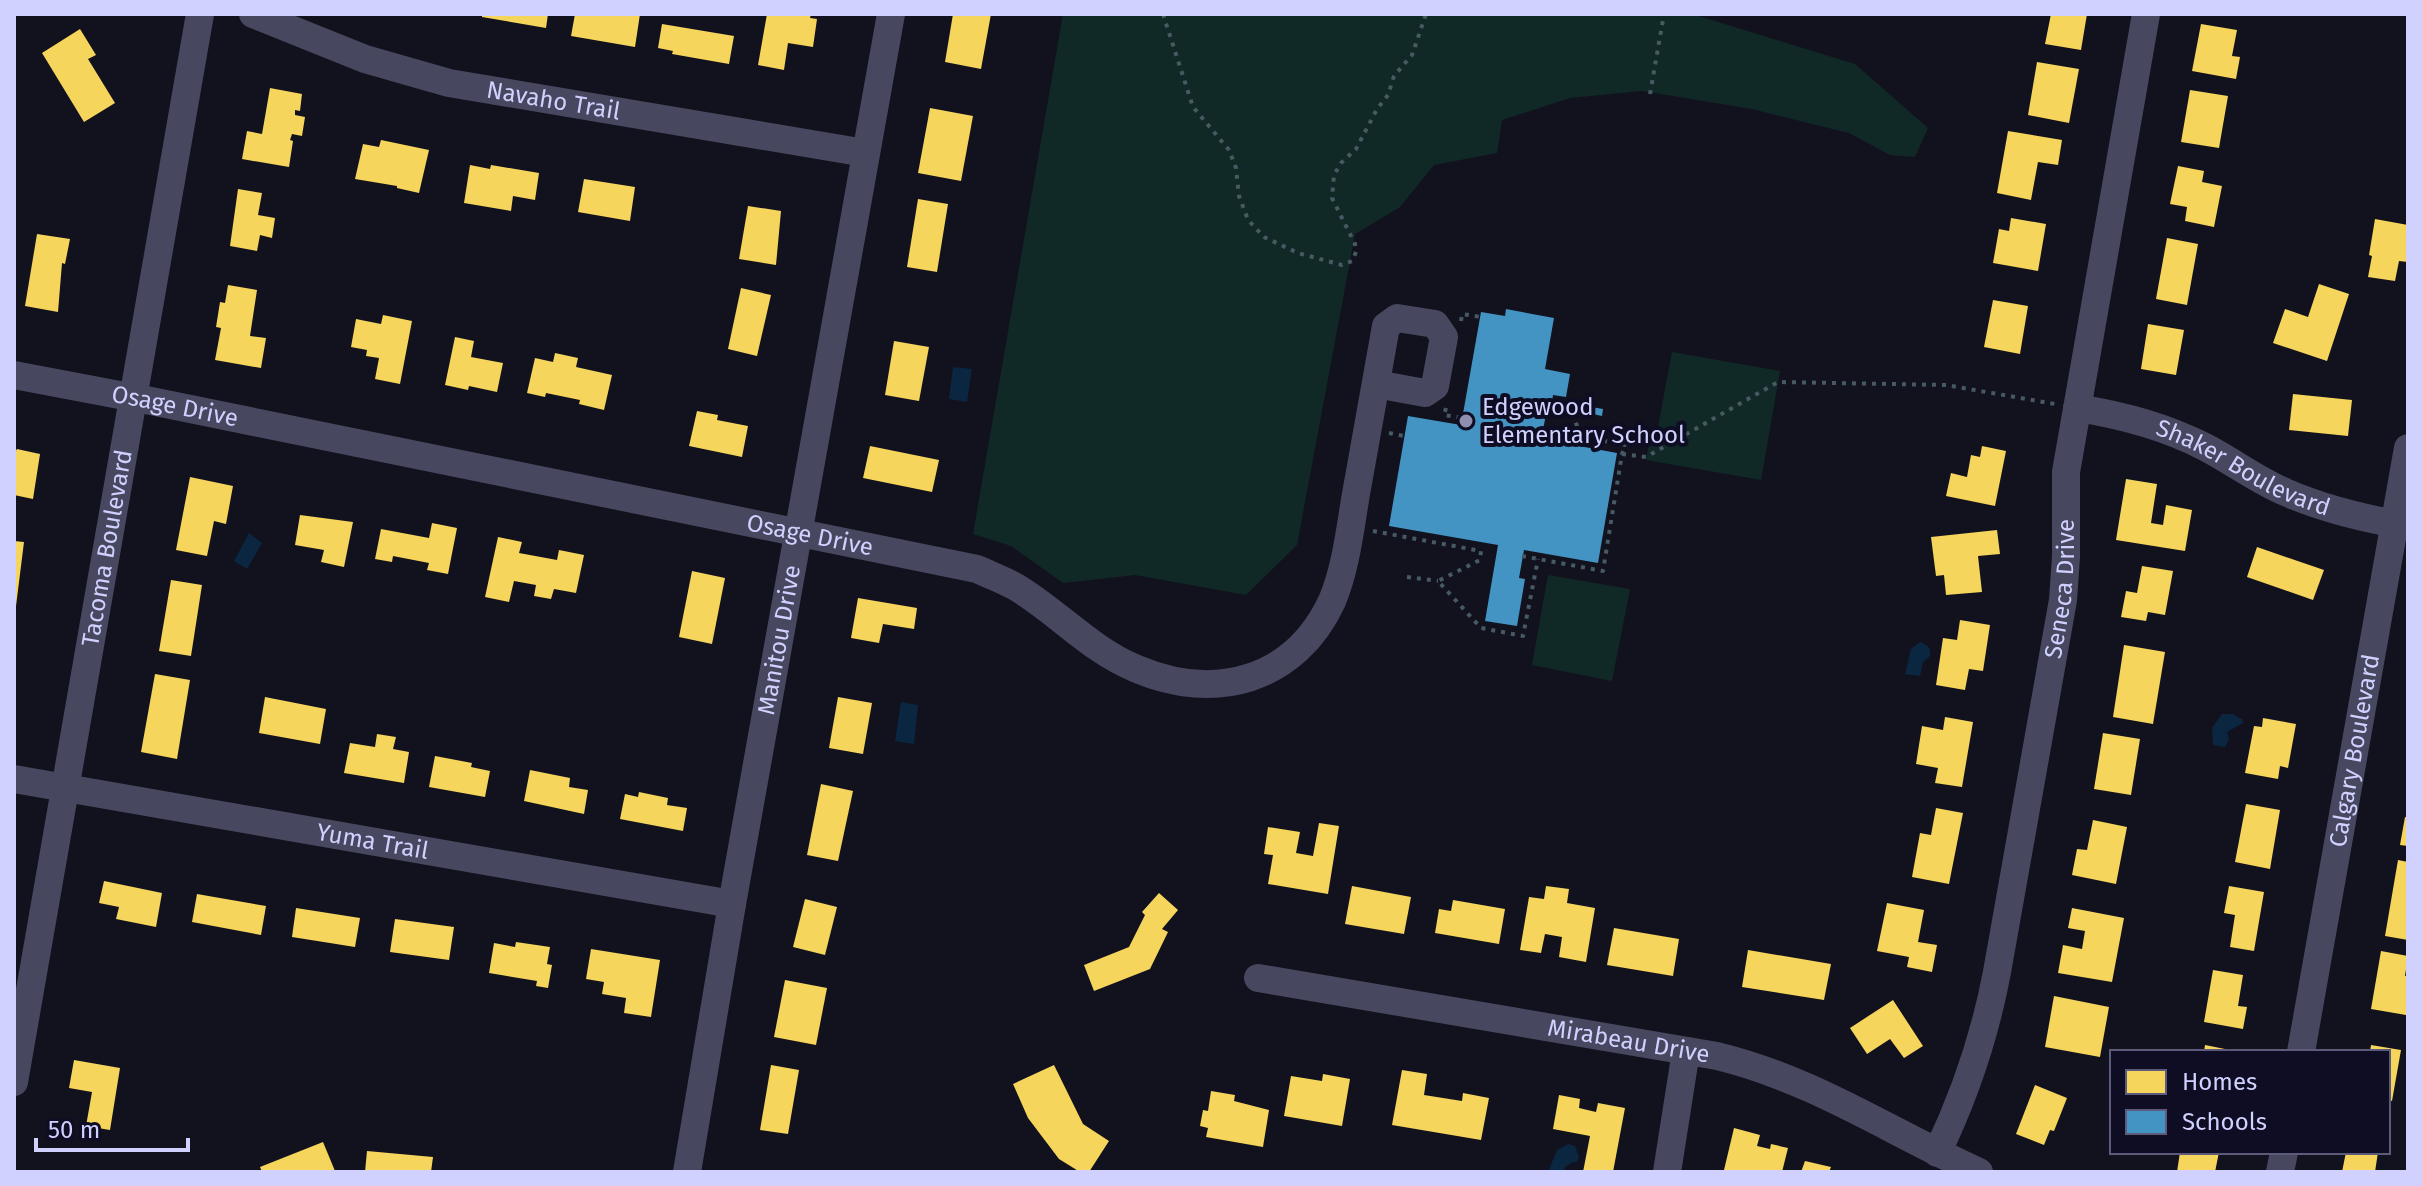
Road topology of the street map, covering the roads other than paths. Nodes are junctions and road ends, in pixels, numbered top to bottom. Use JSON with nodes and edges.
{"nodes":[{"id":1,"x":200,"y":14,"type":"edge"},
{"id":2,"x":253,"y":14,"type":"edge"},
{"id":3,"x":891,"y":14,"type":"edge"},
{"id":4,"x":2146,"y":14,"type":"edge"},
{"id":5,"x":865,"y":153,"type":"junction"},
{"id":6,"x":14,"y":375,"type":"edge"},
{"id":7,"x":1376,"y":384,"type":"dead end"},
{"id":8,"x":133,"y":397,"type":"junction"},
{"id":9,"x":2077,"y":408,"type":"junction"},
{"id":10,"x":2408,"y":448,"type":"edge"},
{"id":11,"x":2401,"y":525,"type":"edge"},
{"id":12,"x":800,"y":532,"type":"junction"},
{"id":13,"x":14,"y":779,"type":"edge"},
{"id":14,"x":65,"y":789,"type":"junction"},
{"id":15,"x":732,"y":904,"type":"junction"},
{"id":16,"x":1258,"y":978,"type":"dead end"},
{"id":17,"x":2301,"y":1050,"type":"edge"},
{"id":18,"x":1686,"y":1051,"type":"junction"},
{"id":19,"x":14,"y":1082,"type":"edge"},
{"id":20,"x":1937,"y":1153,"type":"junction"},
{"id":21,"x":687,"y":1172,"type":"edge"},
{"id":22,"x":1667,"y":1172,"type":"edge"},
{"id":23,"x":1979,"y":1172,"type":"edge"}],
"edges":[{"from":1,"to":8,"type":"street","name":"Tacoma Boulevard"},
{"from":2,"to":5,"type":"street","name":"Navaho Trail"},
{"from":3,"to":5,"type":"street","name":"Manitou Drive"},
{"from":4,"to":9,"type":"street","name":"Seneca Drive"},
{"from":5,"to":12,"type":"street","name":"Manitou Drive"},
{"from":6,"to":8,"type":"street","name":"Osage Drive"},
{"from":7,"to":12,"type":"street","name":"Osage Drive"},
{"from":8,"to":12,"type":"street","name":"Osage Drive"},
{"from":8,"to":14,"type":"street","name":"Tacoma Boulevard"},
{"from":9,"to":11,"type":"street","name":"Shaker Boulevard"},
{"from":9,"to":20,"type":"street","name":"Seneca Drive"},
{"from":10,"to":11,"type":"street","name":"Calgary Boulevard"},
{"from":11,"to":17,"type":"street","name":"Calgary Boulevard"},
{"from":12,"to":15,"type":"street","name":"Manitou Drive"},
{"from":13,"to":14,"type":"street","name":"Yuma Trail"},
{"from":14,"to":15,"type":"street","name":"Yuma Trail"},
{"from":14,"to":19,"type":"street","name":"Tacoma Boulevard"},
{"from":15,"to":21,"type":"street","name":"Manitou Drive"},
{"from":16,"to":18,"type":"street","name":"Mirabeau Drive"},
{"from":18,"to":20,"type":"street","name":"Mirabeau Drive"},
{"from":18,"to":22,"type":"street"},
{"from":20,"to":23,"type":"street","name":"Mirabeau Drive"}]}
